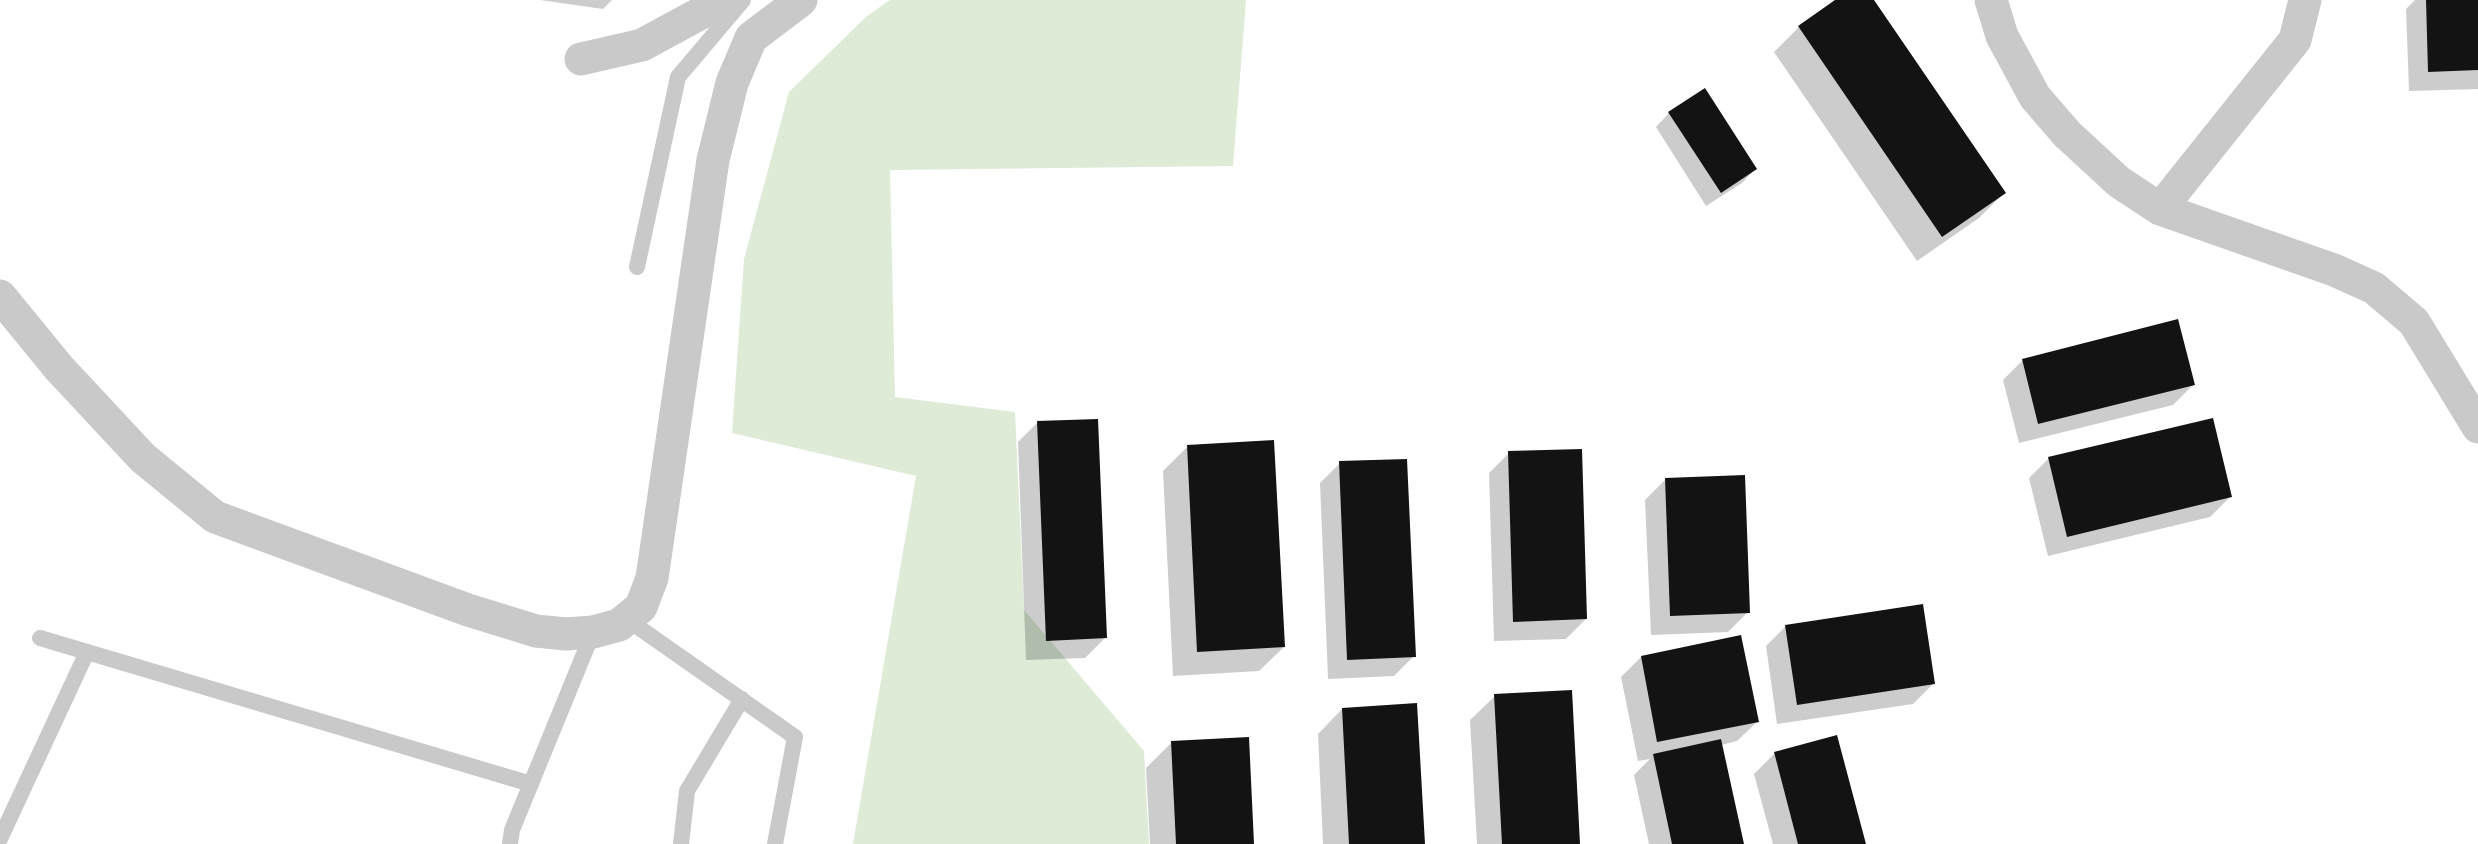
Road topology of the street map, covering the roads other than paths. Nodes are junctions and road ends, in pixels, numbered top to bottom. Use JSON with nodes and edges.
{"nodes":[{"id":1,"x":724,"y":0,"type":"edge"},
{"id":2,"x":743,"y":0,"type":"edge"},
{"id":3,"x":801,"y":0,"type":"edge"},
{"id":4,"x":1991,"y":0,"type":"edge"},
{"id":5,"x":2305,"y":0,"type":"edge"},
{"id":6,"x":581,"y":59,"type":"dead end"},
{"id":7,"x":2160,"y":209,"type":"junction"},
{"id":8,"x":637,"y":267,"type":"dead end"},
{"id":9,"x":0,"y":296,"type":"edge"},
{"id":10,"x":2478,"y":427,"type":"edge"},
{"id":11,"x":628,"y":620,"type":"junction"},
{"id":12,"x":593,"y":632,"type":"junction"},
{"id":13,"x":40,"y":638,"type":"dead end"},
{"id":14,"x":87,"y":652,"type":"junction"},
{"id":15,"x":742,"y":699,"type":"junction"},
{"id":16,"x":531,"y":784,"type":"junction"},
{"id":17,"x":0,"y":839,"type":"edge"},
{"id":18,"x":510,"y":844,"type":"edge"},
{"id":19,"x":681,"y":844,"type":"edge"},
{"id":20,"x":775,"y":844,"type":"edge"}],
"edges":[{"from":1,"to":6,"type":"street"},
{"from":2,"to":8,"type":"lane"},
{"from":3,"to":11,"type":"street"},
{"from":4,"to":7,"type":"street"},
{"from":5,"to":7,"type":"street"},
{"from":7,"to":10,"type":"street"},
{"from":9,"to":12,"type":"street"},
{"from":11,"to":12,"type":"street"},
{"from":11,"to":15,"type":"lane"},
{"from":12,"to":16,"type":"lane"},
{"from":13,"to":14,"type":"lane"},
{"from":14,"to":16,"type":"lane"},
{"from":14,"to":17,"type":"lane"},
{"from":15,"to":19,"type":"lane"},
{"from":15,"to":20,"type":"lane"},
{"from":16,"to":18,"type":"lane"}]}
